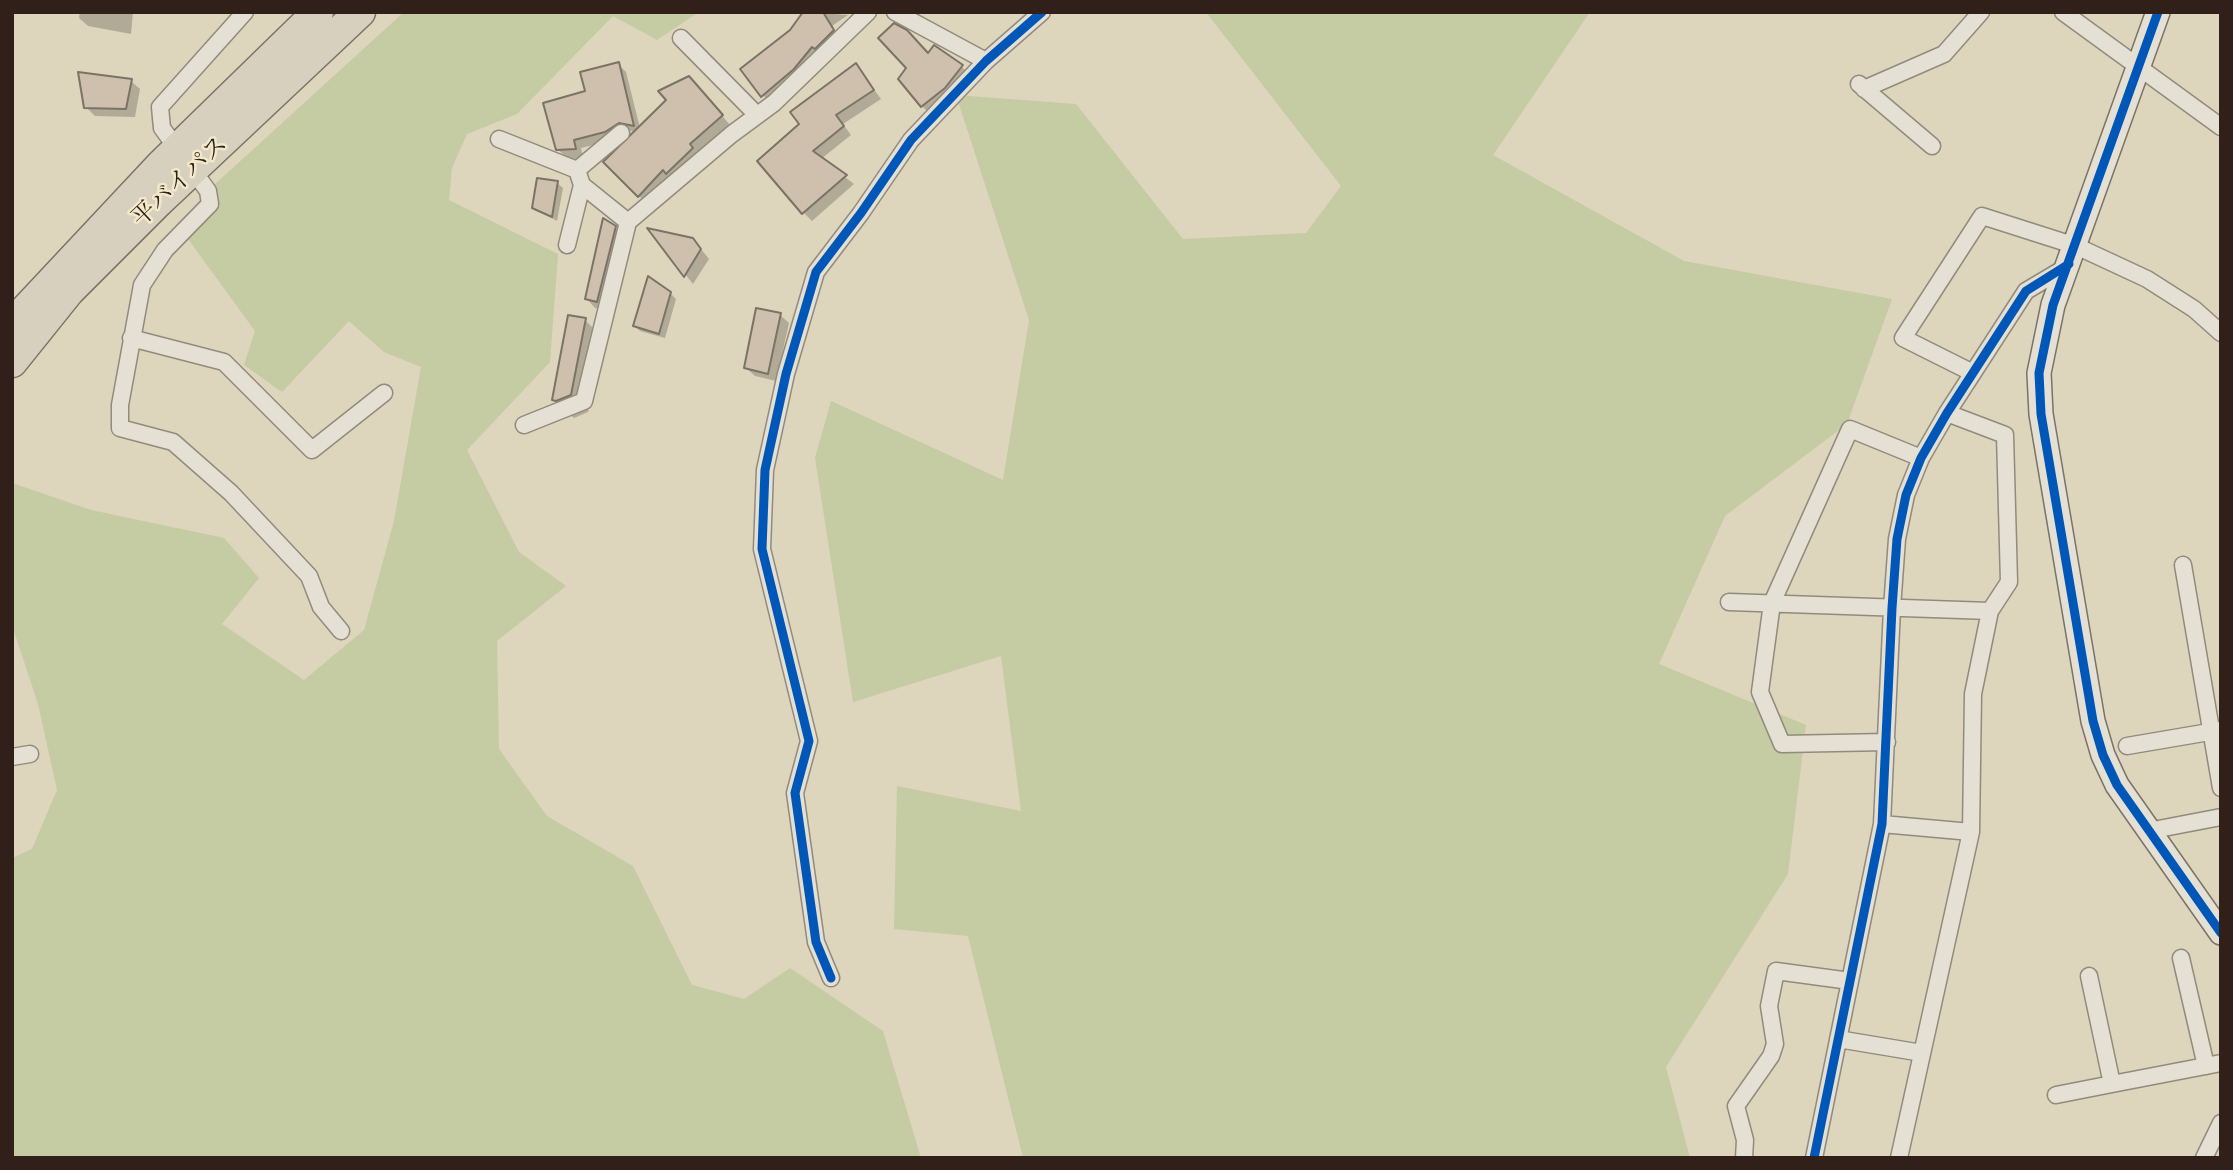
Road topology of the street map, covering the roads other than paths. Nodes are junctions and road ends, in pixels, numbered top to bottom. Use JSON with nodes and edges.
{"nodes":[{"id":1,"x":245,"y":12,"type":"edge"},
{"id":2,"x":318,"y":12,"type":"edge"},
{"id":3,"x":360,"y":12,"type":"edge"},
{"id":4,"x":868,"y":12,"type":"edge"},
{"id":5,"x":895,"y":12,"type":"edge"},
{"id":6,"x":1042,"y":12,"type":"edge"},
{"id":7,"x":1981,"y":12,"type":"edge"},
{"id":8,"x":2063,"y":12,"type":"edge"},
{"id":9,"x":2158,"y":12,"type":"edge"},
{"id":10,"x":681,"y":38,"type":"dead end"},
{"id":11,"x":986,"y":61,"type":"junction"},
{"id":12,"x":2138,"y":66,"type":"junction"},
{"id":13,"x":757,"y":115,"type":"junction"},
{"id":14,"x":2221,"y":127,"type":"edge"},
{"id":15,"x":621,"y":133,"type":"dead end"},
{"id":16,"x":499,"y":139,"type":"dead end"},
{"id":17,"x":1932,"y":146,"type":"dead end"},
{"id":18,"x":186,"y":161,"type":"junction"},
{"id":19,"x":579,"y":178,"type":"junction"},
{"id":20,"x":628,"y":222,"type":"junction"},
{"id":21,"x":567,"y":245,"type":"dead end"},
{"id":22,"x":2073,"y":255,"type":"junction"},
{"id":23,"x":12,"y":324,"type":"edge"},
{"id":24,"x":2221,"y":333,"type":"edge"},
{"id":25,"x":131,"y":338,"type":"junction"},
{"id":26,"x":12,"y":362,"type":"edge"},
{"id":27,"x":1973,"y":373,"type":"junction"},
{"id":28,"x":384,"y":393,"type":"dead end"},
{"id":29,"x":1947,"y":413,"type":"junction"},
{"id":30,"x":524,"y":425,"type":"dead end"},
{"id":31,"x":1921,"y":458,"type":"junction"},
{"id":32,"x":2183,"y":565,"type":"dead end"},
{"id":33,"x":1729,"y":602,"type":"dead end"},
{"id":34,"x":1772,"y":603,"type":"junction"},
{"id":35,"x":1892,"y":608,"type":"junction"},
{"id":36,"x":1990,"y":611,"type":"junction"},
{"id":37,"x":341,"y":631,"type":"dead end"},
{"id":38,"x":2216,"y":730,"type":"edge"},
{"id":39,"x":1887,"y":742,"type":"junction"},
{"id":40,"x":2127,"y":746,"type":"dead end"},
{"id":41,"x":30,"y":754,"type":"dead end"},
{"id":42,"x":12,"y":757,"type":"edge"},
{"id":43,"x":2221,"y":788,"type":"edge"},
{"id":44,"x":2221,"y":817,"type":"edge"},
{"id":45,"x":1882,"y":824,"type":"junction"},
{"id":46,"x":2148,"y":831,"type":"junction"},
{"id":47,"x":1971,"y":832,"type":"junction"},
{"id":48,"x":2221,"y":933,"type":"edge"},
{"id":49,"x":2180,"y":958,"type":"dead end"},
{"id":50,"x":2089,"y":976,"type":"dead end"},
{"id":51,"x":831,"y":978,"type":"dead end"},
{"id":52,"x":1850,"y":981,"type":"junction"},
{"id":53,"x":1838,"y":1039,"type":"junction"},
{"id":54,"x":1922,"y":1053,"type":"junction"},
{"id":55,"x":2213,"y":1064,"type":"edge"},
{"id":56,"x":2112,"y":1084,"type":"junction"},
{"id":57,"x":2056,"y":1095,"type":"dead end"},
{"id":58,"x":2221,"y":1123,"type":"edge"},
{"id":59,"x":1744,"y":1158,"type":"edge"},
{"id":60,"x":1814,"y":1158,"type":"edge"},
{"id":61,"x":1899,"y":1158,"type":"edge"},
{"id":62,"x":2204,"y":1158,"type":"edge"}],
"edges":[{"from":1,"to":18,"type":"street"},
{"from":2,"to":18,"type":"highway","name":"平バイパス"},
{"from":3,"to":18,"type":"highway","name":"平バイパス"},
{"from":4,"to":13,"type":"street"},
{"from":5,"to":11,"type":"street"},
{"from":6,"to":11,"type":"street"},
{"from":7,"to":17,"type":"street"},
{"from":8,"to":12,"type":"street"},
{"from":9,"to":12,"type":"street"},
{"from":10,"to":13,"type":"street"},
{"from":11,"to":51,"type":"street"},
{"from":12,"to":14,"type":"street"},
{"from":12,"to":22,"type":"street"},
{"from":13,"to":20,"type":"street"},
{"from":15,"to":19,"type":"street"},
{"from":16,"to":19,"type":"street"},
{"from":18,"to":23,"type":"highway","name":"平バイパス"},
{"from":18,"to":25,"type":"street"},
{"from":18,"to":26,"type":"highway","name":"平バイパス"},
{"from":19,"to":20,"type":"street"},
{"from":19,"to":21,"type":"street"},
{"from":20,"to":30,"type":"street"},
{"from":22,"to":24,"type":"street"},
{"from":22,"to":27,"type":"street"},
{"from":22,"to":27,"type":"street"},
{"from":22,"to":46,"type":"street"},
{"from":25,"to":28,"type":"street"},
{"from":25,"to":37,"type":"street"},
{"from":27,"to":29,"type":"street"},
{"from":29,"to":31,"type":"street"},
{"from":29,"to":36,"type":"street"},
{"from":31,"to":34,"type":"street"},
{"from":31,"to":35,"type":"street"},
{"from":32,"to":38,"type":"street"},
{"from":33,"to":34,"type":"street"},
{"from":34,"to":35,"type":"street"},
{"from":34,"to":39,"type":"street"},
{"from":35,"to":36,"type":"street"},
{"from":35,"to":39,"type":"street"},
{"from":36,"to":47,"type":"street"},
{"from":38,"to":40,"type":"street"},
{"from":38,"to":43,"type":"street"},
{"from":39,"to":45,"type":"street"},
{"from":41,"to":42,"type":"street"},
{"from":44,"to":46,"type":"street"},
{"from":45,"to":47,"type":"street"},
{"from":45,"to":52,"type":"street"},
{"from":46,"to":48,"type":"street"},
{"from":47,"to":54,"type":"street"},
{"from":49,"to":55,"type":"street"},
{"from":50,"to":56,"type":"street"},
{"from":52,"to":53,"type":"street"},
{"from":52,"to":59,"type":"street"},
{"from":53,"to":54,"type":"street"},
{"from":53,"to":60,"type":"street"},
{"from":54,"to":61,"type":"street"},
{"from":55,"to":56,"type":"street"},
{"from":56,"to":57,"type":"street"},
{"from":58,"to":62,"type":"street"}]}
